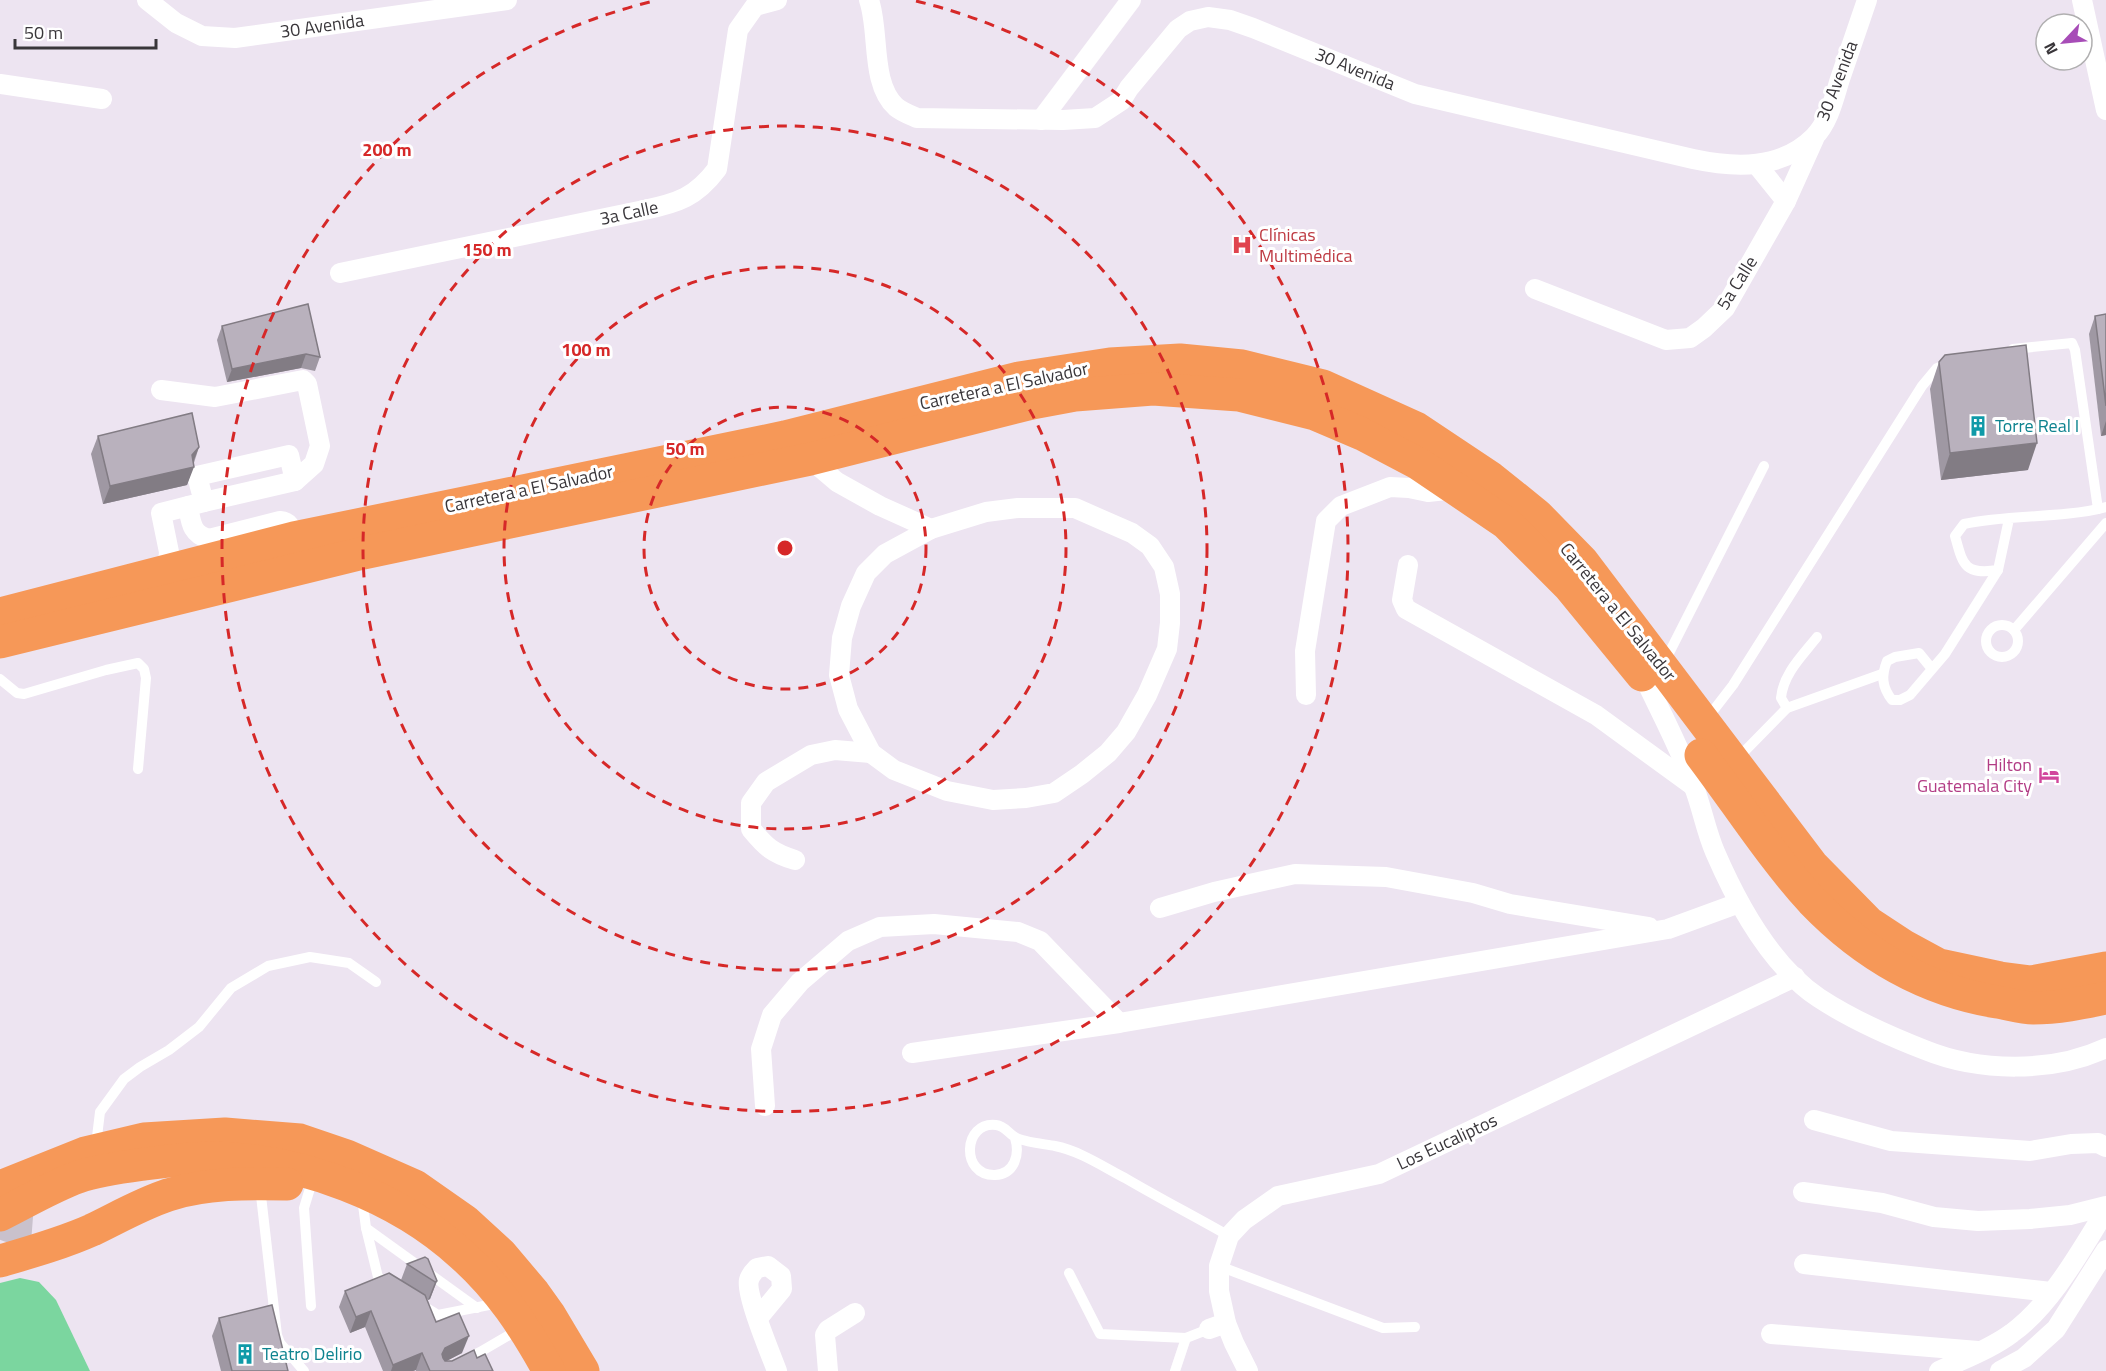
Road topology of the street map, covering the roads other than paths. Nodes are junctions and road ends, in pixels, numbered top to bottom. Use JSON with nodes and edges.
{"nodes":[{"id":1,"x":147,"y":0,"type":"edge"},
{"id":2,"x":507,"y":0,"type":"edge"},
{"id":3,"x":777,"y":0,"type":"edge"},
{"id":4,"x":869,"y":0,"type":"edge"},
{"id":5,"x":1131,"y":0,"type":"edge"},
{"id":6,"x":1867,"y":0,"type":"edge"},
{"id":7,"x":2082,"y":0,"type":"edge"},
{"id":8,"x":0,"y":84,"type":"edge"},
{"id":9,"x":102,"y":99,"type":"dead end"},
{"id":10,"x":2106,"y":110,"type":"edge"},
{"id":11,"x":1041,"y":120,"type":"junction"},
{"id":12,"x":1815,"y":136,"type":"junction"},
{"id":13,"x":1757,"y":165,"type":"junction"},
{"id":14,"x":1786,"y":201,"type":"junction"},
{"id":15,"x":340,"y":273,"type":"dead end"},
{"id":16,"x":1535,"y":289,"type":"dead end"},
{"id":17,"x":1996,"y":352,"type":"edge"},
{"id":18,"x":1962,"y":356,"type":"edge"},
{"id":19,"x":161,"y":390,"type":"dead end"},
{"id":20,"x":810,"y":459,"type":"junction"},
{"id":21,"x":1764,"y":466,"type":"dead end"},
{"id":22,"x":1414,"y":476,"type":"junction"},
{"id":23,"x":295,"y":481,"type":"junction"},
{"id":24,"x":196,"y":504,"type":"junction"},
{"id":25,"x":2102,"y":508,"type":"edge"},
{"id":26,"x":2009,"y":519,"type":"junction"},
{"id":27,"x":2106,"y":523,"type":"edge"},
{"id":28,"x":931,"y":529,"type":"junction"},
{"id":29,"x":205,"y":549,"type":"junction"},
{"id":30,"x":1408,"y":565,"type":"dead end"},
{"id":31,"x":1998,"y":570,"type":"junction"},
{"id":32,"x":167,"y":572,"type":"junction"},
{"id":33,"x":0,"y":614,"type":"edge"},
{"id":34,"x":2014,"y":630,"type":"dead end"},
{"id":35,"x":1817,"y":637,"type":"dead end"},
{"id":36,"x":0,"y":642,"type":"edge"},
{"id":37,"x":1932,"y":669,"type":"junction"},
{"id":38,"x":1654,"y":673,"type":"junction"},
{"id":39,"x":1882,"y":674,"type":"junction"},
{"id":40,"x":0,"y":679,"type":"edge"},
{"id":41,"x":1306,"y":695,"type":"dead end"},
{"id":42,"x":1788,"y":708,"type":"junction"},
{"id":43,"x":1704,"y":722,"type":"junction"},
{"id":44,"x":871,"y":753,"type":"junction"},
{"id":45,"x":1735,"y":762,"type":"junction"},
{"id":46,"x":138,"y":768,"type":"dead end"},
{"id":47,"x":1694,"y":786,"type":"junction"},
{"id":48,"x":795,"y":860,"type":"dead end"},
{"id":49,"x":1739,"y":903,"type":"junction"},
{"id":50,"x":1160,"y":908,"type":"dead end"},
{"id":51,"x":1668,"y":929,"type":"junction"},
{"id":52,"x":2106,"y":968,"type":"edge"},
{"id":53,"x":1795,"y":977,"type":"junction"},
{"id":54,"x":376,"y":982,"type":"dead end"},
{"id":55,"x":2106,"y":998,"type":"edge"},
{"id":56,"x":1119,"y":1023,"type":"junction"},
{"id":57,"x":2106,"y":1048,"type":"edge"},
{"id":58,"x":912,"y":1053,"type":"dead end"},
{"id":59,"x":765,"y":1106,"type":"dead end"},
{"id":60,"x":1814,"y":1120,"type":"dead end"},
{"id":61,"x":1015,"y":1138,"type":"junction"},
{"id":62,"x":2106,"y":1147,"type":"edge"},
{"id":63,"x":90,"y":1152,"type":"junction"},
{"id":64,"x":213,"y":1158,"type":"junction"},
{"id":65,"x":0,"y":1171,"type":"edge"},
{"id":66,"x":260,"y":1184,"type":"junction"},
{"id":67,"x":311,"y":1185,"type":"junction"},
{"id":68,"x":0,"y":1187,"type":"edge"},
{"id":69,"x":357,"y":1189,"type":"junction"},
{"id":70,"x":2106,"y":1189,"type":"edge"},
{"id":71,"x":1803,"y":1192,"type":"dead end"},
{"id":72,"x":2100,"y":1208,"type":"edge"},
{"id":73,"x":0,"y":1215,"type":"edge"},
{"id":74,"x":36,"y":1228,"type":"tunnel mouth"},
{"id":75,"x":366,"y":1228,"type":"junction"},
{"id":76,"x":1229,"y":1236,"type":"junction"},
{"id":77,"x":2106,"y":1250,"type":"edge"},
{"id":78,"x":0,"y":1261,"type":"edge"},
{"id":79,"x":1804,"y":1264,"type":"dead end"},
{"id":80,"x":2072,"y":1264,"type":"junction"},
{"id":81,"x":1219,"y":1266,"type":"junction"},
{"id":82,"x":1069,"y":1273,"type":"dead end"},
{"id":83,"x":2089,"y":1277,"type":"junction"},
{"id":84,"x":395,"y":1288,"type":"edge"},
{"id":85,"x":2051,"y":1292,"type":"junction"},
{"id":86,"x":413,"y":1299,"type":"edge"},
{"id":87,"x":311,"y":1306,"type":"dead end"},
{"id":88,"x":502,"y":1312,"type":"junction"},
{"id":89,"x":855,"y":1313,"type":"dead end"},
{"id":90,"x":758,"y":1318,"type":"dead end"},
{"id":91,"x":1218,"y":1326,"type":"junction"},
{"id":92,"x":1415,"y":1327,"type":"dead end"},
{"id":93,"x":1771,"y":1334,"type":"dead end"},
{"id":94,"x":1186,"y":1338,"type":"junction"},
{"id":95,"x":1978,"y":1351,"type":"junction"},
{"id":96,"x":304,"y":1371,"type":"edge"},
{"id":97,"x":443,"y":1371,"type":"edge"},
{"id":98,"x":549,"y":1371,"type":"edge"},
{"id":99,"x":583,"y":1371,"type":"edge"},
{"id":100,"x":777,"y":1371,"type":"edge"},
{"id":101,"x":828,"y":1371,"type":"edge"},
{"id":102,"x":1175,"y":1371,"type":"edge"},
{"id":103,"x":1248,"y":1371,"type":"edge"},
{"id":104,"x":1939,"y":1371,"type":"edge"},
{"id":105,"x":2000,"y":1371,"type":"edge"}],
"edges":[{"from":1,"to":2,"type":"street","name":"30 Avenida"},
{"from":3,"to":15,"type":"street","name":"3a Calle"},
{"from":4,"to":11,"type":"street","name":"30 Avenida"},
{"from":5,"to":11,"type":"street"},
{"from":6,"to":12,"type":"street","name":"30 Avenida"},
{"from":7,"to":10,"type":"street"},
{"from":8,"to":9,"type":"street"},
{"from":11,"to":13,"type":"street","name":"30 Avenida"},
{"from":12,"to":13,"type":"street","name":"30 Avenida"},
{"from":12,"to":14,"type":"street","name":"5a Calle"},
{"from":13,"to":14,"type":"street"},
{"from":14,"to":16,"type":"street","name":"5a Calle"},
{"from":17,"to":25,"type":"lane"},
{"from":18,"to":43,"type":"lane"},
{"from":19,"to":23,"type":"street"},
{"from":20,"to":22,"type":"highway","name":"Carretera a El Salvador"},
{"from":20,"to":28,"type":"street"},
{"from":20,"to":36,"type":"highway","name":"Carretera a El Salvador"},
{"from":21,"to":38,"type":"lane"},
{"from":22,"to":38,"type":"highway","name":"Carretera a El Salvador"},
{"from":22,"to":41,"type":"street"},
{"from":23,"to":24,"type":"street"},
{"from":23,"to":24,"type":"street"},
{"from":24,"to":29,"type":"street"},
{"from":24,"to":32,"type":"street"},
{"from":25,"to":26,"type":"lane"},
{"from":26,"to":31,"type":"lane"},
{"from":26,"to":31,"type":"lane"},
{"from":27,"to":34,"type":"lane"},
{"from":28,"to":44,"type":"street"},
{"from":28,"to":44,"type":"street"},
{"from":29,"to":32,"type":"highway","name":"Carretera a El Salvador"},
{"from":29,"to":38,"type":"highway","name":"Carretera a El Salvador"},
{"from":30,"to":47,"type":"street"},
{"from":31,"to":37,"type":"lane"},
{"from":32,"to":33,"type":"highway","name":"Carretera a El Salvador"},
{"from":35,"to":42,"type":"lane"},
{"from":37,"to":39,"type":"lane"},
{"from":37,"to":39,"type":"lane"},
{"from":38,"to":43,"type":"highway","name":"Carretera a El Salvador"},
{"from":38,"to":47,"type":"street"},
{"from":38,"to":55,"type":"highway","name":"Carretera a El Salvador"},
{"from":39,"to":42,"type":"lane"},
{"from":40,"to":46,"type":"lane"},
{"from":42,"to":45,"type":"lane"},
{"from":43,"to":45,"type":"highway","name":"Carretera a El Salvador"},
{"from":44,"to":48,"type":"street"},
{"from":45,"to":52,"type":"highway","name":"Carretera a El Salvador"},
{"from":47,"to":49,"type":"street"},
{"from":49,"to":51,"type":"street"},
{"from":49,"to":53,"type":"street"},
{"from":50,"to":51,"type":"street"},
{"from":51,"to":56,"type":"street"},
{"from":53,"to":57,"type":"street"},
{"from":53,"to":76,"type":"street","name":"Los Eucaliptos"},
{"from":54,"to":63,"type":"lane"},
{"from":56,"to":58,"type":"street"},
{"from":56,"to":59,"type":"street"},
{"from":60,"to":62,"type":"street"},
{"from":61,"to":61,"type":"lane"},
{"from":61,"to":76,"type":"lane"},
{"from":63,"to":65,"type":"highway"},
{"from":63,"to":68,"type":"highway"},
{"from":63,"to":99,"type":"highway"},
{"from":64,"to":69,"type":"highway"},
{"from":64,"to":73,"type":"highway"},
{"from":64,"to":74,"type":"highway"},
{"from":66,"to":67,"type":"highway"},
{"from":66,"to":78,"type":"highway"},
{"from":66,"to":96,"type":"lane"},
{"from":67,"to":69,"type":"highway"},
{"from":67,"to":87,"type":"lane"},
{"from":69,"to":75,"type":"lane"},
{"from":69,"to":88,"type":"highway"},
{"from":70,"to":72,"type":"street"},
{"from":71,"to":72,"type":"street"},
{"from":72,"to":80,"type":"street"},
{"from":75,"to":84,"type":"lane"},
{"from":75,"to":88,"type":"lane"},
{"from":76,"to":81,"type":"street","name":"Los Eucaliptos"},
{"from":77,"to":83,"type":"street"},
{"from":79,"to":85,"type":"street"},
{"from":80,"to":83,"type":"street"},
{"from":80,"to":85,"type":"street"},
{"from":81,"to":91,"type":"street","name":"Los Eucaliptos"},
{"from":81,"to":92,"type":"lane"},
{"from":82,"to":94,"type":"lane"},
{"from":83,"to":105,"type":"street"},
{"from":85,"to":95,"type":"street"},
{"from":86,"to":88,"type":"lane"},
{"from":88,"to":97,"type":"lane"},
{"from":88,"to":98,"type":"highway"},
{"from":89,"to":101,"type":"street"},
{"from":90,"to":100,"type":"street"},
{"from":91,"to":94,"type":"lane"},
{"from":91,"to":103,"type":"street","name":"Los Eucaliptos"},
{"from":93,"to":95,"type":"street"},
{"from":94,"to":102,"type":"lane"},
{"from":95,"to":104,"type":"street"}]}
